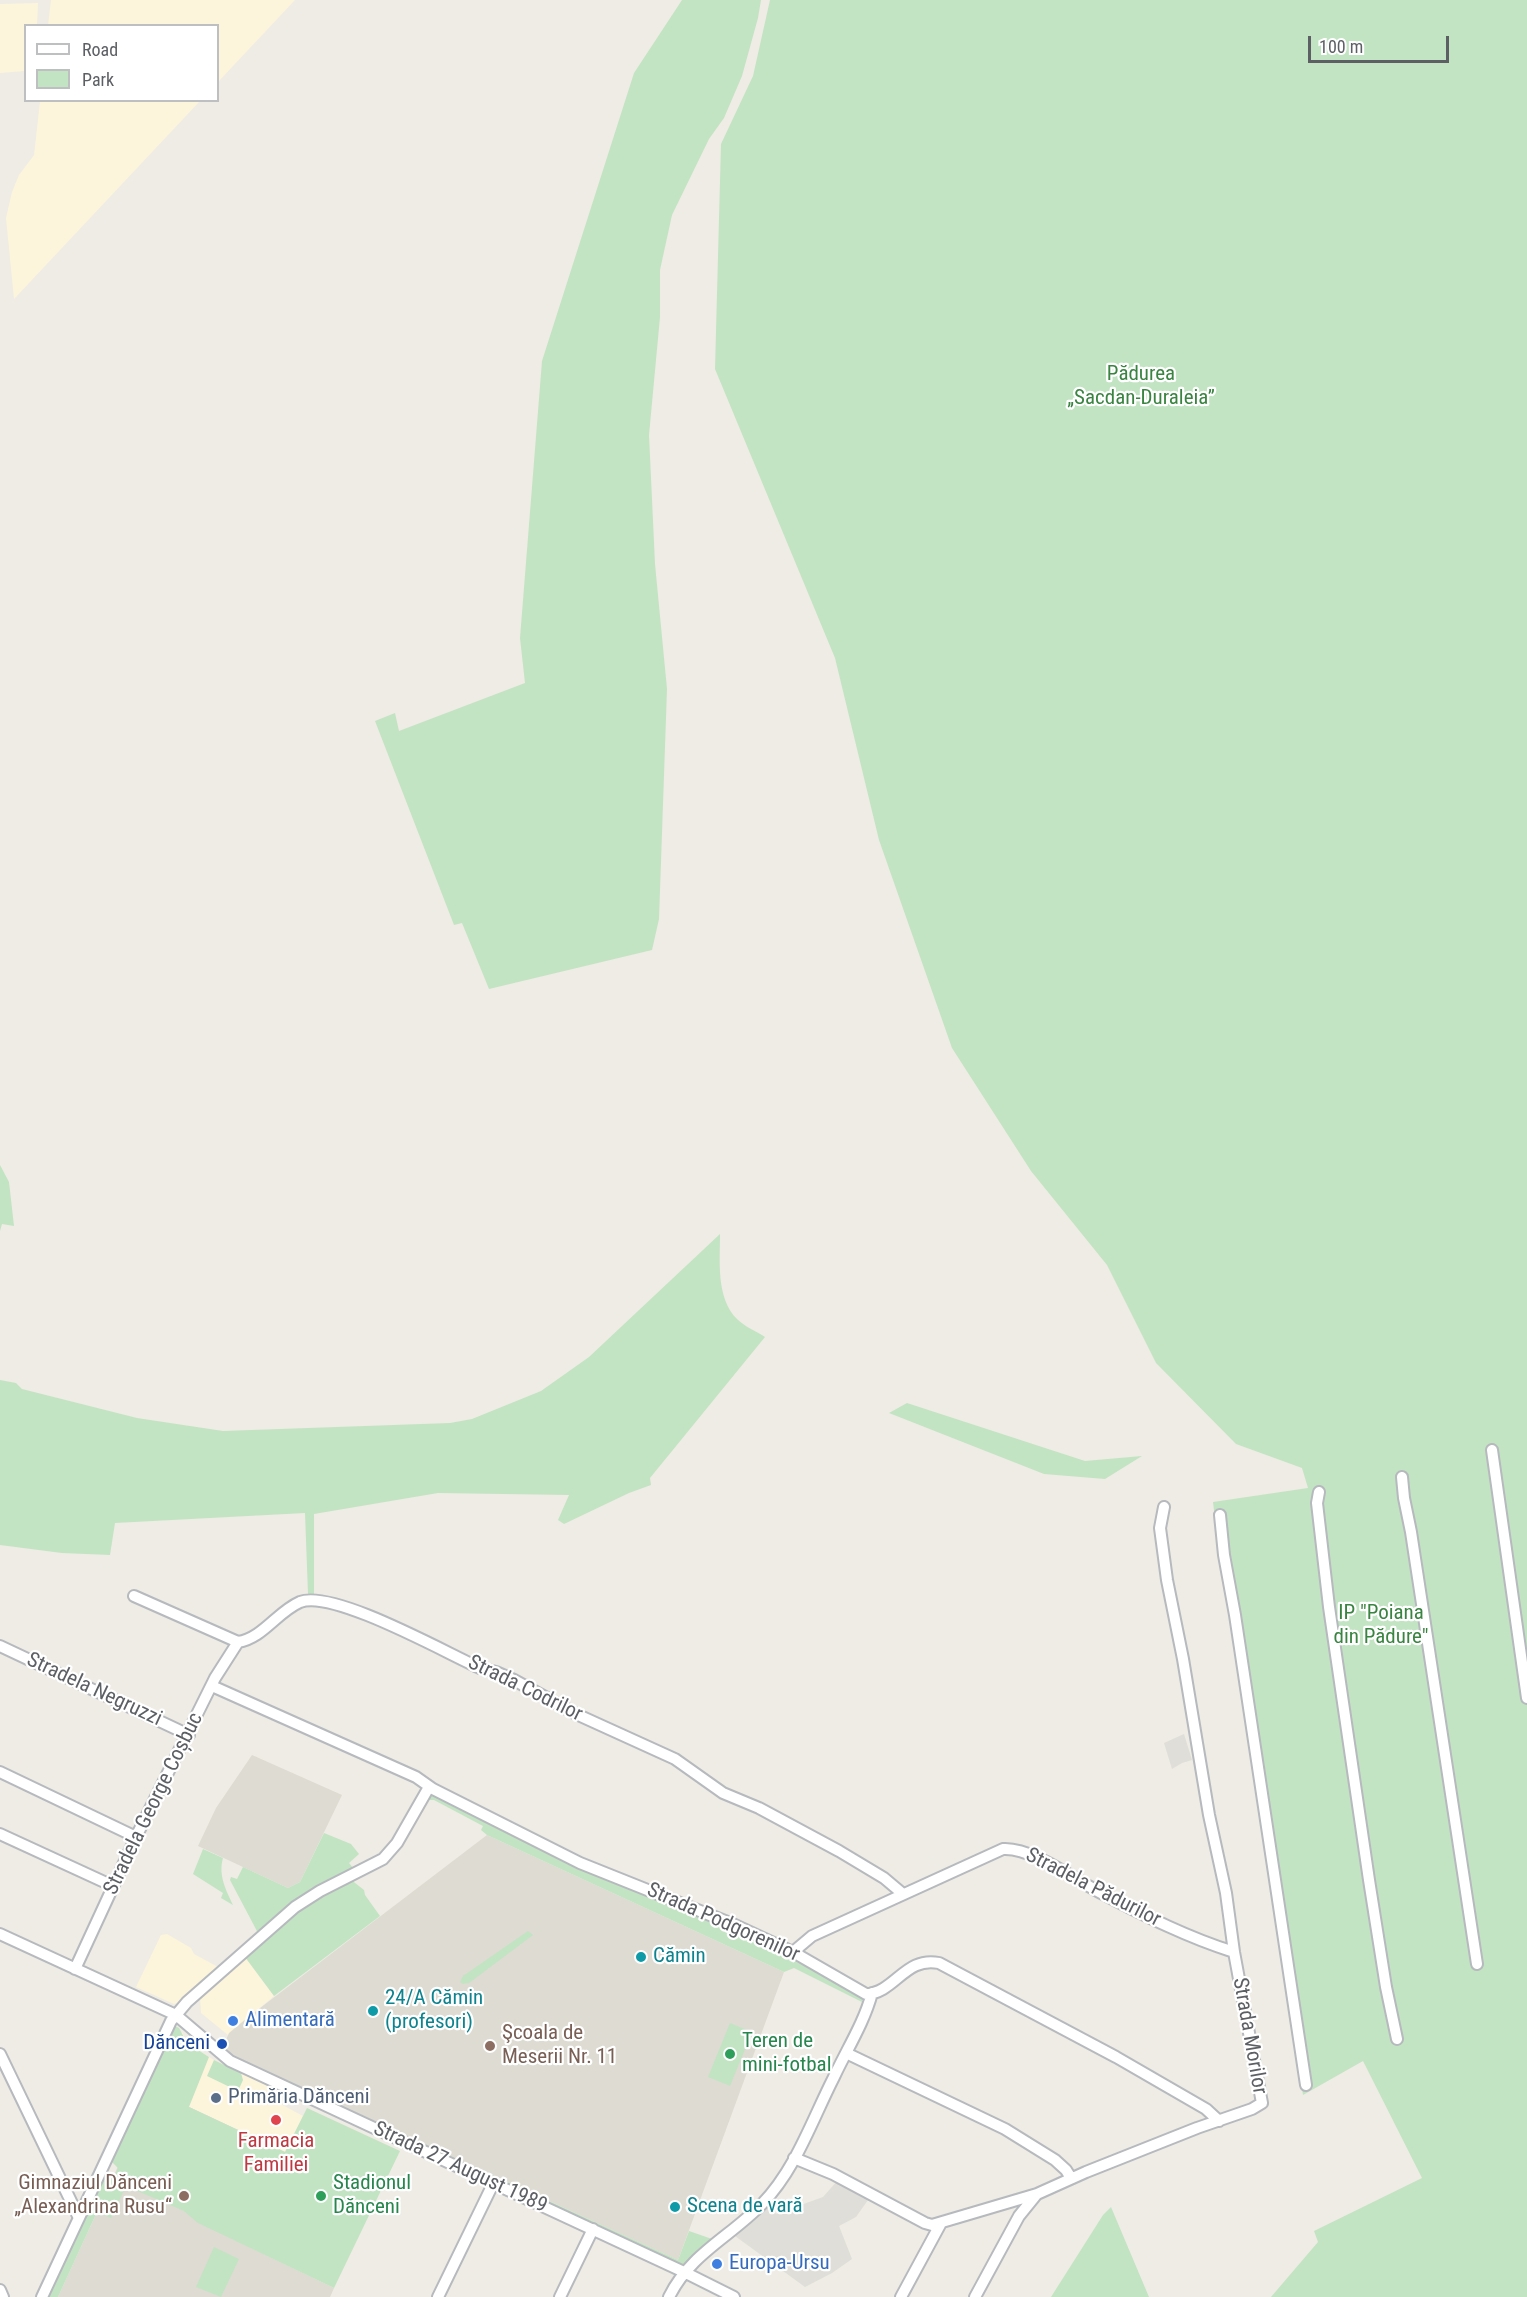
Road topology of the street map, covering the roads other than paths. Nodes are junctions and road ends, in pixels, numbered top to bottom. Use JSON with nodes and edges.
{"nodes":[{"id":1,"x":1492,"y":1450,"type":"dead end"},
{"id":2,"x":1402,"y":1477,"type":"dead end"},
{"id":3,"x":1319,"y":1491,"type":"dead end"},
{"id":4,"x":1164,"y":1507,"type":"dead end"},
{"id":5,"x":1220,"y":1515,"type":"dead end"},
{"id":6,"x":134,"y":1596,"type":"dead end"},
{"id":7,"x":238,"y":1642,"type":"junction"},
{"id":8,"x":0,"y":1646,"type":"edge"},
{"id":9,"x":212,"y":1686,"type":"junction"},
{"id":10,"x":1527,"y":1698,"type":"edge"},
{"id":11,"x":189,"y":1735,"type":"junction"},
{"id":12,"x":0,"y":1772,"type":"edge"},
{"id":13,"x":429,"y":1787,"type":"junction"},
{"id":14,"x":0,"y":1834,"type":"edge"},
{"id":15,"x":136,"y":1837,"type":"junction"},
{"id":16,"x":113,"y":1886,"type":"junction"},
{"id":17,"x":903,"y":1893,"type":"junction"},
{"id":18,"x":0,"y":1934,"type":"edge"},
{"id":19,"x":793,"y":1952,"type":"junction"},
{"id":20,"x":1234,"y":1952,"type":"junction"},
{"id":21,"x":1477,"y":1964,"type":"dead end"},
{"id":22,"x":75,"y":1969,"type":"junction"},
{"id":23,"x":872,"y":1994,"type":"junction"},
{"id":24,"x":176,"y":2015,"type":"junction"},
{"id":25,"x":1397,"y":2039,"type":"dead end"},
{"id":26,"x":846,"y":2053,"type":"junction"},
{"id":27,"x":0,"y":2054,"type":"edge"},
{"id":28,"x":1306,"y":2085,"type":"dead end"},
{"id":29,"x":1219,"y":2121,"type":"junction"},
{"id":30,"x":794,"y":2158,"type":"junction"},
{"id":31,"x":1071,"y":2178,"type":"junction"},
{"id":32,"x":493,"y":2184,"type":"junction"},
{"id":33,"x":1037,"y":2194,"type":"junction"},
{"id":34,"x":79,"y":2218,"type":"junction"},
{"id":35,"x":941,"y":2223,"type":"junction"},
{"id":36,"x":593,"y":2229,"type":"junction"},
{"id":37,"x":684,"y":2272,"type":"junction"},
{"id":38,"x":0,"y":2290,"type":"edge"},
{"id":39,"x":3,"y":2297,"type":"edge"},
{"id":40,"x":42,"y":2297,"type":"edge"},
{"id":41,"x":438,"y":2297,"type":"edge"},
{"id":42,"x":560,"y":2297,"type":"edge"},
{"id":43,"x":669,"y":2297,"type":"edge"},
{"id":44,"x":734,"y":2297,"type":"edge"},
{"id":45,"x":901,"y":2297,"type":"edge"},
{"id":46,"x":975,"y":2297,"type":"edge"}],
"edges":[{"from":1,"to":10,"type":"street"},
{"from":2,"to":21,"type":"street"},
{"from":3,"to":25,"type":"street"},
{"from":4,"to":20,"type":"street","name":"Strada Morilor"},
{"from":5,"to":28,"type":"street"},
{"from":6,"to":7,"type":"street"},
{"from":7,"to":9,"type":"street","name":"Stradela George Coșbuc"},
{"from":7,"to":17,"type":"street","name":"Strada Codrilor"},
{"from":8,"to":11,"type":"street","name":"Stradela Negruzzi"},
{"from":9,"to":11,"type":"street","name":"Stradela George Coșbuc"},
{"from":9,"to":13,"type":"street","name":"Strada Podgorenilor"},
{"from":11,"to":15,"type":"street","name":"Stradela George Coșbuc"},
{"from":12,"to":15,"type":"street"},
{"from":13,"to":19,"type":"street","name":"Strada Podgorenilor"},
{"from":13,"to":24,"type":"street"},
{"from":14,"to":16,"type":"street"},
{"from":15,"to":16,"type":"street","name":"Stradela George Coșbuc"},
{"from":16,"to":22,"type":"street","name":"Stradela George Coșbuc"},
{"from":17,"to":19,"type":"street","name":"Stradela Pădurilor"},
{"from":17,"to":20,"type":"street","name":"Stradela Pădurilor"},
{"from":18,"to":22,"type":"street","name":"Strada 27 August 1989"},
{"from":19,"to":23,"type":"street","name":"Strada Podgorenilor"},
{"from":20,"to":29,"type":"street","name":"Strada Morilor"},
{"from":22,"to":24,"type":"street","name":"Strada 27 August 1989"},
{"from":23,"to":26,"type":"street"},
{"from":23,"to":29,"type":"street"},
{"from":24,"to":32,"type":"street","name":"Strada 27 August 1989"},
{"from":24,"to":34,"type":"street"},
{"from":26,"to":30,"type":"street"},
{"from":26,"to":31,"type":"street"},
{"from":27,"to":34,"type":"street"},
{"from":29,"to":31,"type":"street","name":"Strada Morilor"},
{"from":30,"to":35,"type":"street","name":"Strada Morilor"},
{"from":30,"to":37,"type":"street"},
{"from":31,"to":33,"type":"street","name":"Strada Morilor"},
{"from":32,"to":36,"type":"street","name":"Strada 27 August 1989"},
{"from":32,"to":41,"type":"street"},
{"from":33,"to":35,"type":"street","name":"Strada Morilor"},
{"from":33,"to":46,"type":"street"},
{"from":34,"to":40,"type":"street"},
{"from":35,"to":45,"type":"street"},
{"from":36,"to":37,"type":"street","name":"Strada 27 August 1989"},
{"from":36,"to":42,"type":"street"},
{"from":37,"to":43,"type":"street"},
{"from":37,"to":44,"type":"street","name":"Strada 27 August 1989"},
{"from":38,"to":39,"type":"street"}]}
